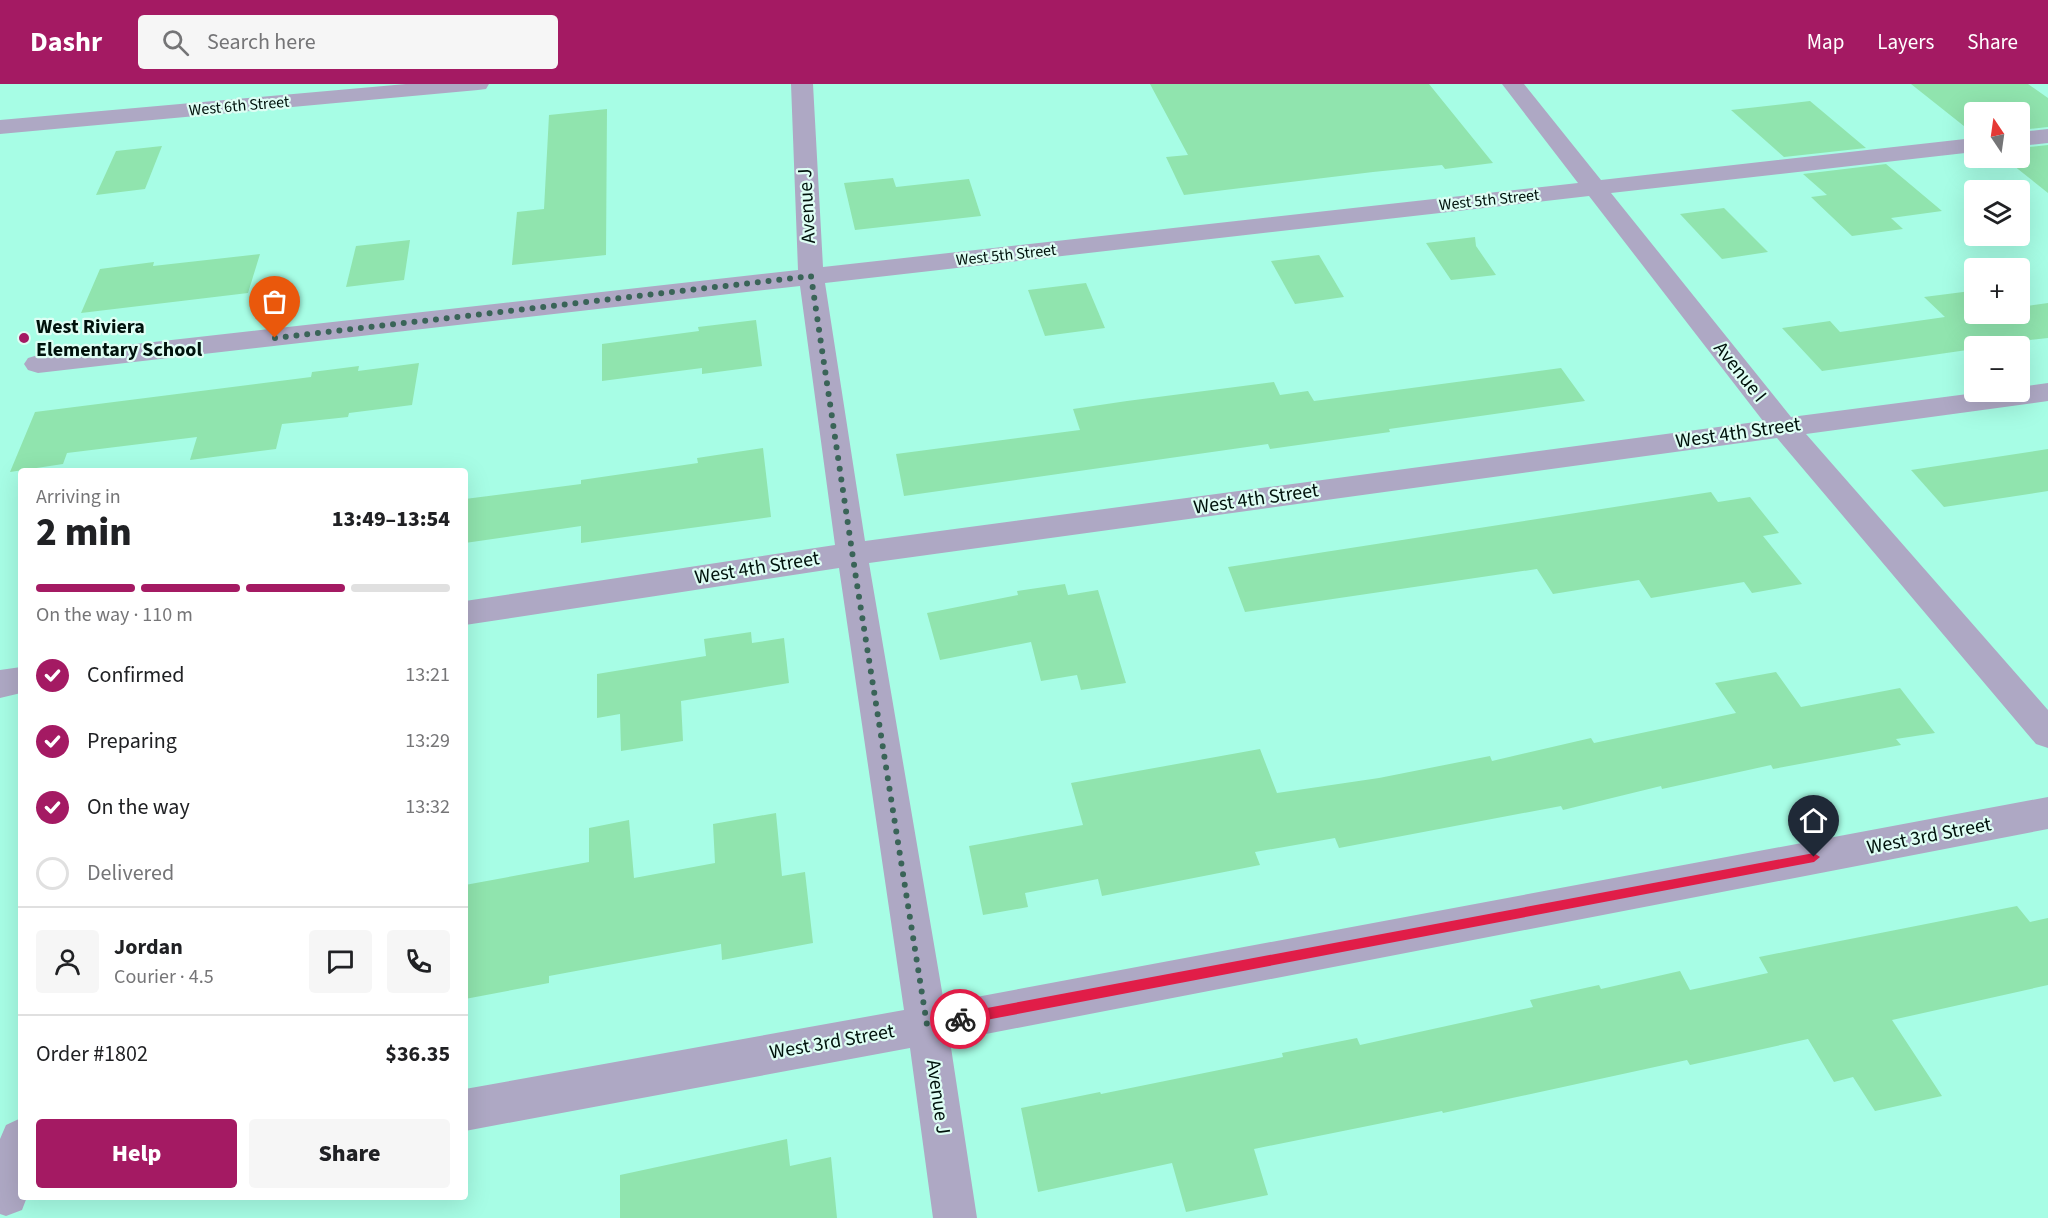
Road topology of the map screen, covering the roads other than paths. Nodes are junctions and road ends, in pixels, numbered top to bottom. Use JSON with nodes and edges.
{"nodes":[{"id":1,"x":478,"y":84,"type":"edge"},
{"id":2,"x":802,"y":84,"type":"edge"},
{"id":3,"x":1513,"y":84,"type":"edge"},
{"id":4,"x":0,"y":127,"type":"edge"},
{"id":5,"x":2048,"y":136,"type":"edge"},
{"id":6,"x":2030,"y":138,"type":"edge"},
{"id":7,"x":1964,"y":146,"type":"edge"},
{"id":8,"x":1593,"y":188,"type":"junction"},
{"id":9,"x":811,"y":276,"type":"junction"},
{"id":10,"x":38,"y":364,"type":"dead end"},
{"id":11,"x":2048,"y":392,"type":"edge"},
{"id":12,"x":1783,"y":427,"type":"junction"},
{"id":13,"x":852,"y":554,"type":"junction"},
{"id":14,"x":468,"y":613,"type":"edge"},
{"id":15,"x":18,"y":681,"type":"edge"},
{"id":16,"x":0,"y":684,"type":"edge"},
{"id":17,"x":2048,"y":734,"type":"edge"},
{"id":18,"x":2048,"y":813,"type":"edge"},
{"id":19,"x":927,"y":1025,"type":"junction"},
{"id":20,"x":468,"y":1109,"type":"edge"},
{"id":21,"x":18,"y":1154,"type":"edge"},
{"id":22,"x":9,"y":1194,"type":"edge"},
{"id":23,"x":955,"y":1218,"type":"edge"}],
"edges":[{"from":1,"to":4,"type":"street","name":"West 6th Street"},
{"from":2,"to":9,"type":"street","name":"Avenue J"},
{"from":3,"to":8,"type":"street","name":"Avenue I"},
{"from":5,"to":6,"type":"street"},
{"from":7,"to":8,"type":"street","name":"West 5th Street"},
{"from":8,"to":9,"type":"street","name":"West 5th Street"},
{"from":8,"to":12,"type":"street","name":"Avenue I"},
{"from":9,"to":10,"type":"street","name":"West 5th Street"},
{"from":9,"to":13,"type":"street","name":"Avenue J"},
{"from":11,"to":12,"type":"street","name":"West 4th Street"},
{"from":12,"to":13,"type":"street","name":"West 4th Street"},
{"from":12,"to":17,"type":"street","name":"Avenue I"},
{"from":13,"to":14,"type":"street","name":"West 4th Street"},
{"from":13,"to":19,"type":"street","name":"Avenue J"},
{"from":15,"to":16,"type":"street"},
{"from":18,"to":19,"type":"street","name":"West 3rd Street"},
{"from":19,"to":20,"type":"street","name":"West 3rd Street"},
{"from":19,"to":23,"type":"street","name":"Avenue J"},
{"from":21,"to":22,"type":"street"}]}
